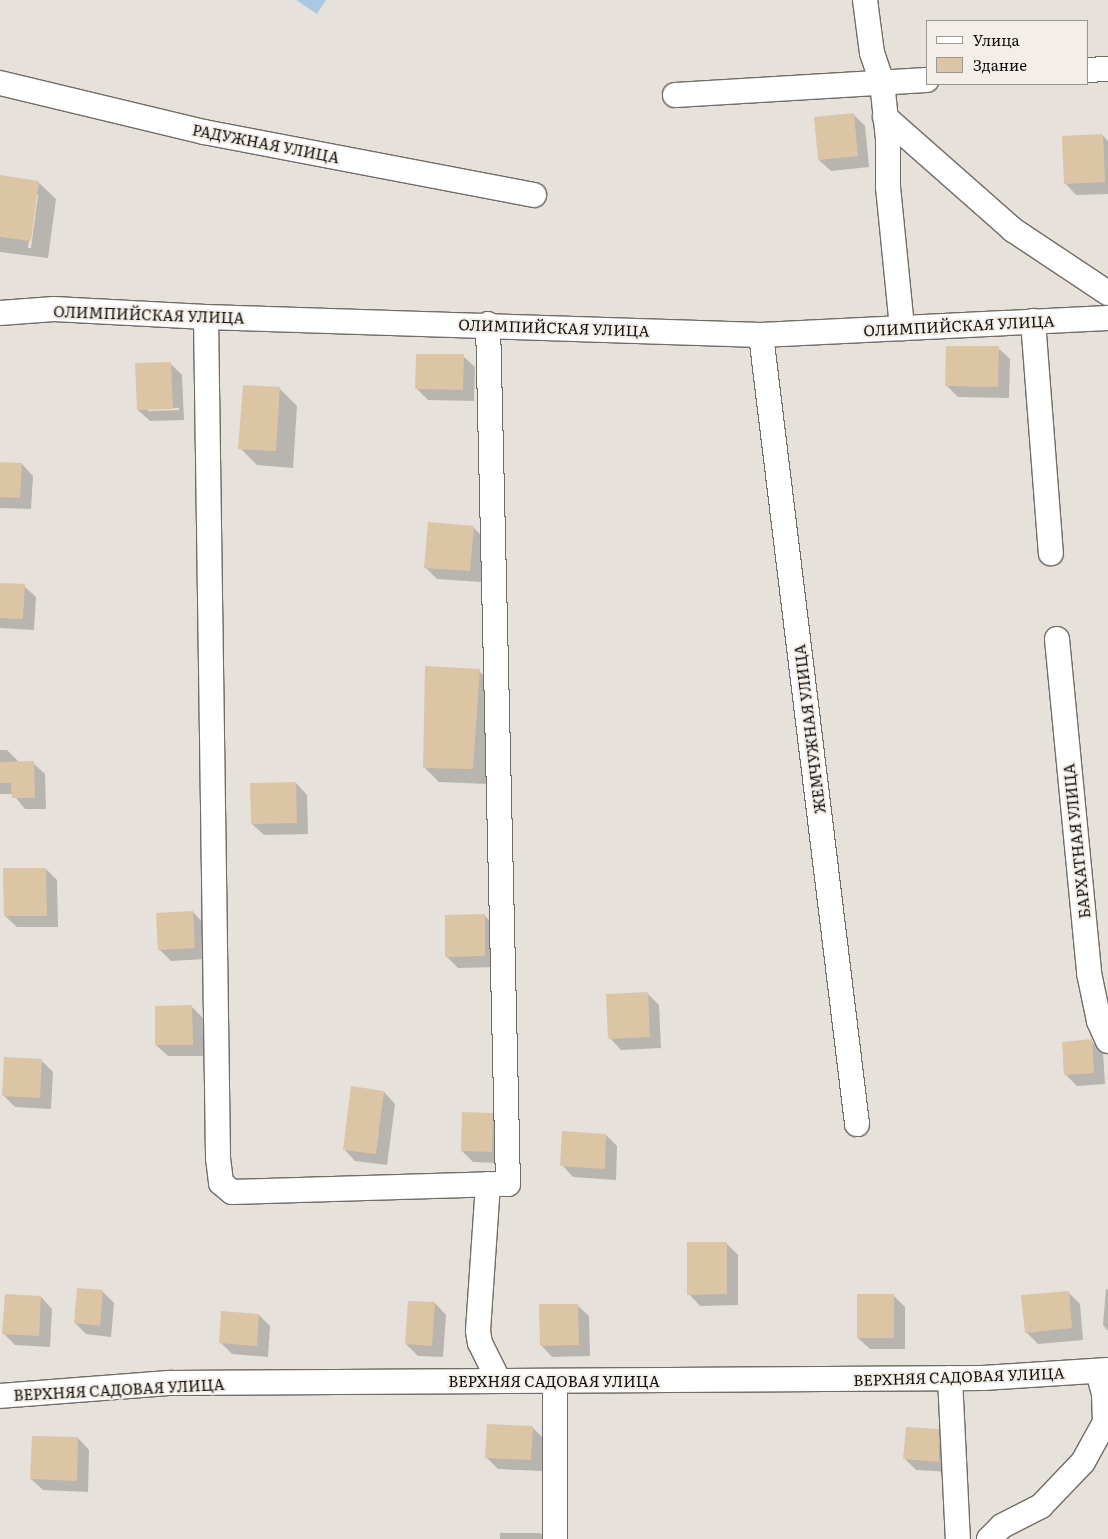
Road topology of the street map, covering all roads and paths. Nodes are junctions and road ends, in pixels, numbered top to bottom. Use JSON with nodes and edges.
{"nodes":[{"id":1,"x":865,"y":0,"type":"edge"},
{"id":2,"x":1108,"y":68,"type":"edge"},
{"id":3,"x":1088,"y":70,"type":"edge"},
{"id":4,"x":926,"y":80,"type":"edge"},
{"id":5,"x":882,"y":82,"type":"junction"},
{"id":6,"x":0,"y":83,"type":"edge"},
{"id":7,"x":675,"y":95,"type":"dead end"},
{"id":8,"x":886,"y":117,"type":"junction"},
{"id":9,"x":534,"y":195,"type":"dead end"},
{"id":10,"x":1108,"y":293,"type":"edge"},
{"id":11,"x":0,"y":313,"type":"edge"},
{"id":12,"x":206,"y":317,"type":"junction"},
{"id":13,"x":1108,"y":318,"type":"edge"},
{"id":14,"x":1033,"y":321,"type":"junction"},
{"id":15,"x":488,"y":324,"type":"junction"},
{"id":16,"x":902,"y":328,"type":"junction"},
{"id":17,"x":761,"y":334,"type":"junction"},
{"id":18,"x":1051,"y":553,"type":"dead end"},
{"id":19,"x":1057,"y":638,"type":"dead end"},
{"id":20,"x":1108,"y":1041,"type":"edge"},
{"id":21,"x":857,"y":1124,"type":"dead end"},
{"id":22,"x":488,"y":1184,"type":"junction"},
{"id":23,"x":1103,"y":1371,"type":"edge"},
{"id":24,"x":950,"y":1378,"type":"junction"},
{"id":25,"x":499,"y":1381,"type":"junction"},
{"id":26,"x":555,"y":1381,"type":"junction"},
{"id":27,"x":0,"y":1396,"type":"edge"},
{"id":28,"x":555,"y":1539,"type":"edge"},
{"id":29,"x":958,"y":1539,"type":"edge"},
{"id":30,"x":989,"y":1539,"type":"edge"}],
"edges":[{"from":1,"to":5,"type":"street"},
{"from":2,"to":3,"type":"street"},
{"from":4,"to":5,"type":"street"},
{"from":5,"to":7,"type":"street"},
{"from":5,"to":8,"type":"street"},
{"from":6,"to":9,"type":"street","name":"РАДУЖНАЯ УЛИЦА"},
{"from":8,"to":10,"type":"street"},
{"from":8,"to":16,"type":"street"},
{"from":11,"to":12,"type":"street","name":"ОЛИМПИЙСКАЯ УЛИЦА"},
{"from":12,"to":15,"type":"street","name":"ОЛИМПИЙСКАЯ УЛИЦА"},
{"from":12,"to":22,"type":"street"},
{"from":13,"to":14,"type":"street","name":"ОЛИМПИЙСКАЯ УЛИЦА"},
{"from":14,"to":16,"type":"street","name":"ОЛИМПИЙСКАЯ УЛИЦА"},
{"from":14,"to":18,"type":"street"},
{"from":15,"to":17,"type":"street","name":"ОЛИМПИЙСКАЯ УЛИЦА"},
{"from":15,"to":22,"type":"street"},
{"from":16,"to":17,"type":"street","name":"ОЛИМПИЙСКАЯ УЛИЦА"},
{"from":17,"to":21,"type":"street","name":"ЖЕМЧУЖНАЯ УЛИЦА"},
{"from":19,"to":20,"type":"street","name":"БАРХАТНАЯ УЛИЦА"},
{"from":22,"to":25,"type":"street"},
{"from":23,"to":24,"type":"street","name":"ВЕРХНЯЯ САДОВАЯ УЛИЦА"},
{"from":23,"to":30,"type":"street"},
{"from":24,"to":26,"type":"street","name":"ВЕРХНЯЯ САДОВАЯ УЛИЦА"},
{"from":24,"to":29,"type":"street"},
{"from":25,"to":26,"type":"street","name":"ВЕРХНЯЯ САДОВАЯ УЛИЦА"},
{"from":25,"to":27,"type":"street","name":"ВЕРХНЯЯ САДОВАЯ УЛИЦА"},
{"from":26,"to":28,"type":"street"}]}
